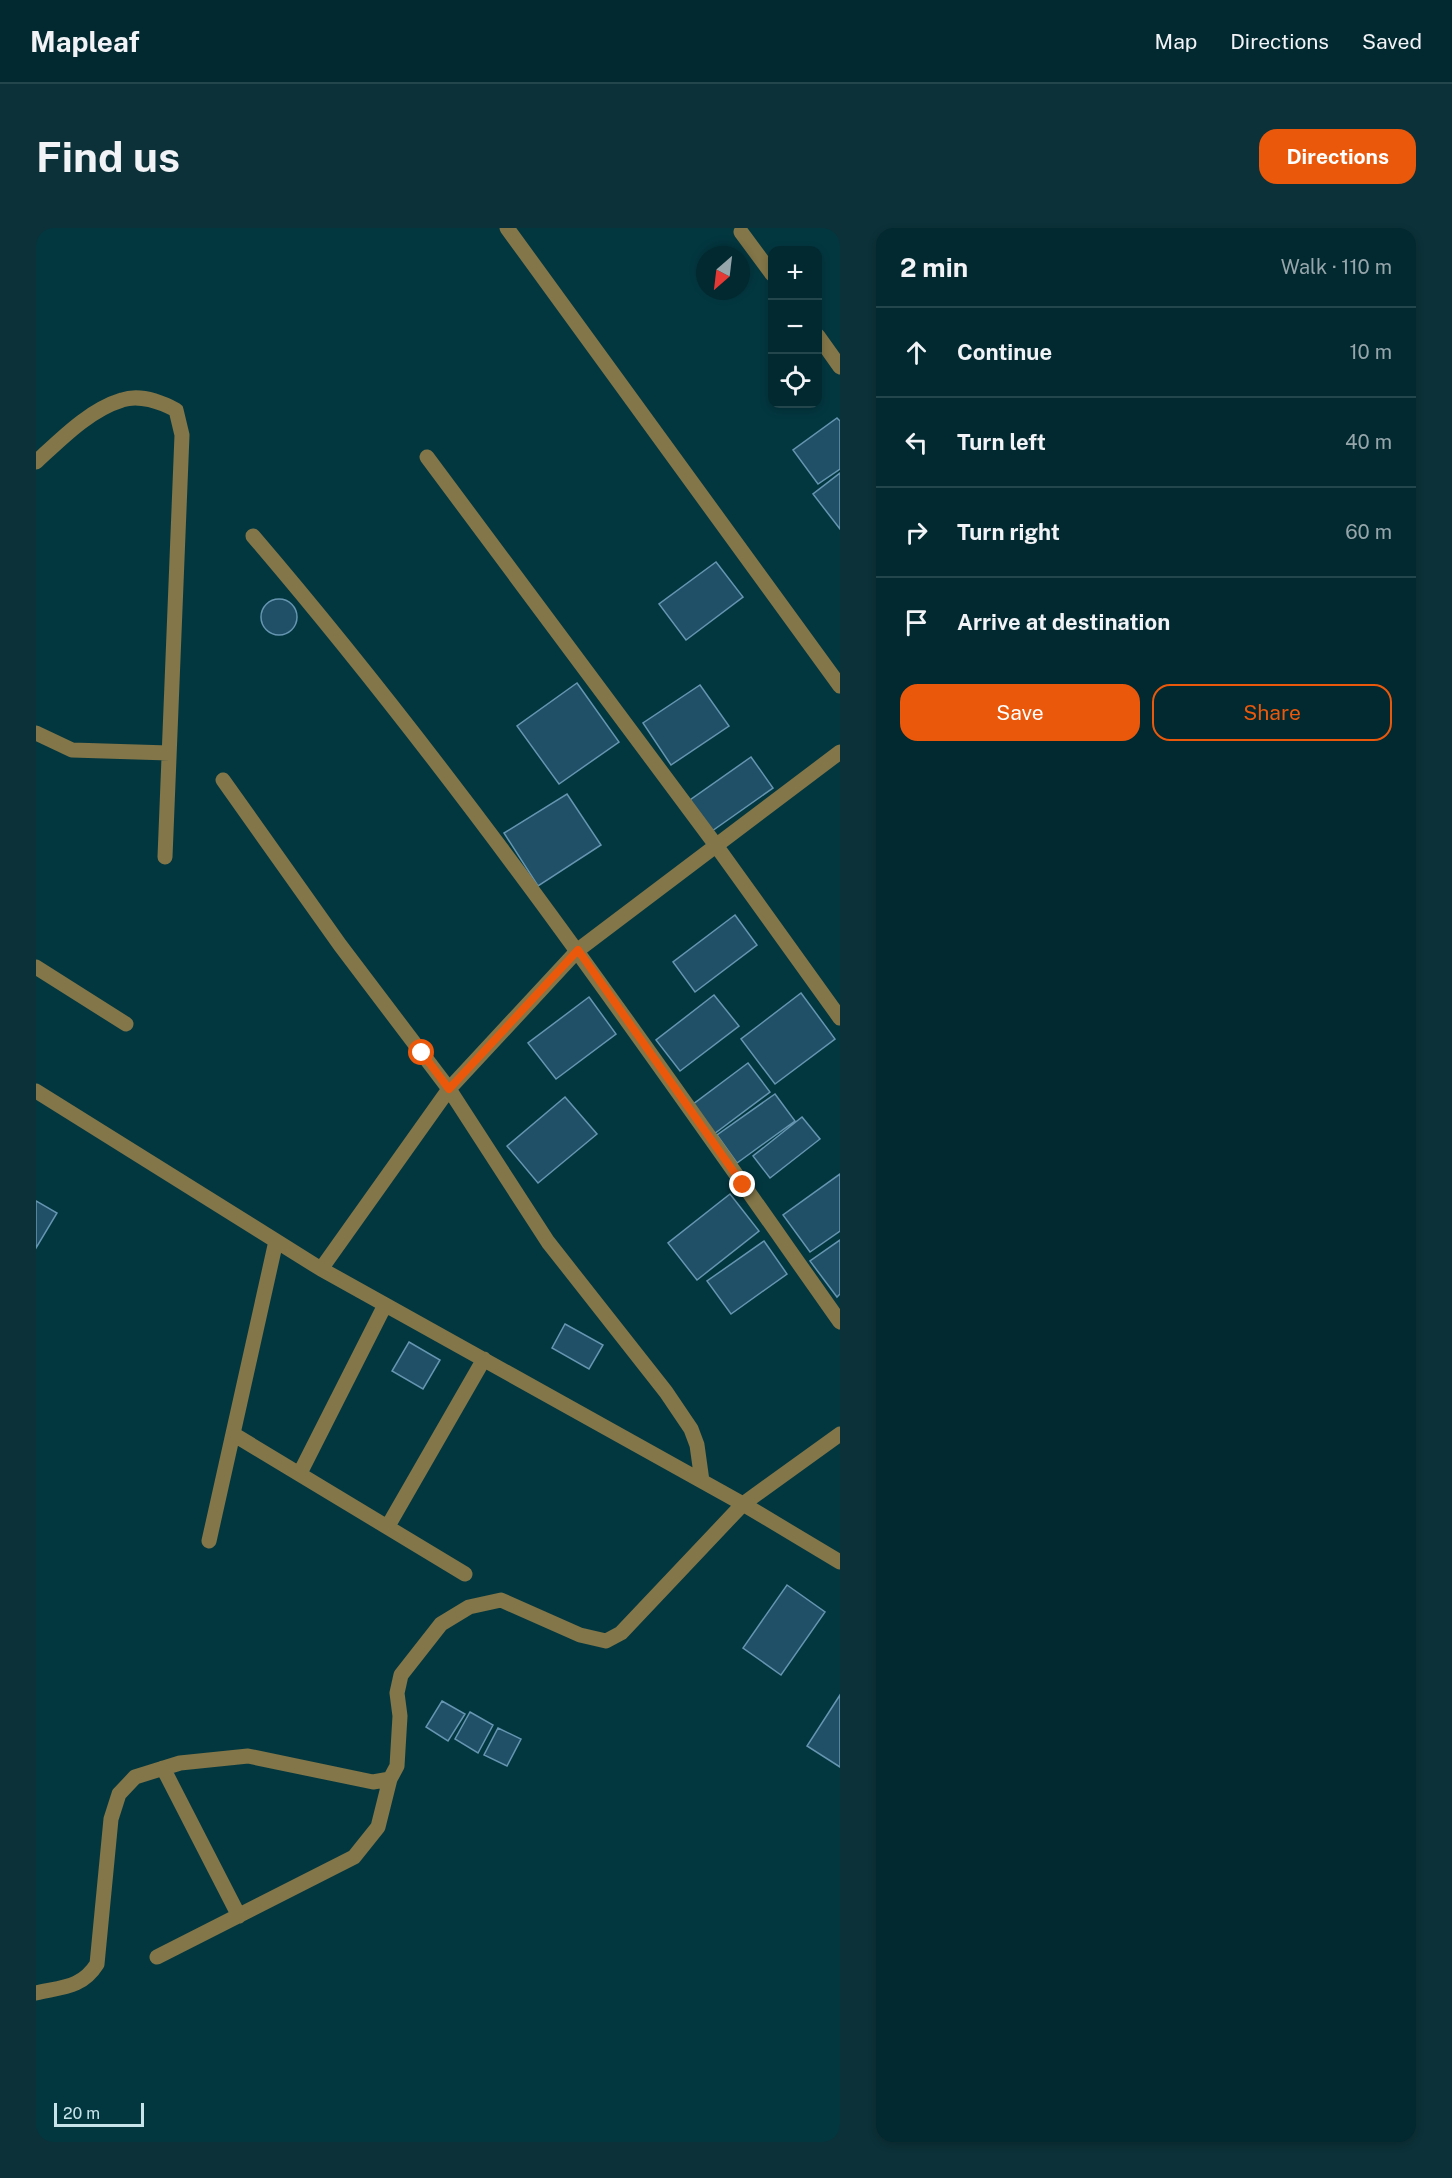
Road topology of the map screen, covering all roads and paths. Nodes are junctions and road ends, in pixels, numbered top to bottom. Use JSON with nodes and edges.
{"nodes":[{"id":1,"x":507,"y":228,"type":"edge"},
{"id":2,"x":741,"y":232,"type":"dead end"},
{"id":3,"x":768,"y":269,"type":"edge"},
{"id":4,"x":822,"y":342,"type":"edge"},
{"id":5,"x":840,"y":367,"type":"edge"},
{"id":6,"x":427,"y":457,"type":"dead end"},
{"id":7,"x":36,"y":462,"type":"edge"},
{"id":8,"x":253,"y":536,"type":"dead end"},
{"id":9,"x":840,"y":686,"type":"edge"},
{"id":10,"x":36,"y":733,"type":"edge"},
{"id":11,"x":840,"y":752,"type":"edge"},
{"id":12,"x":169,"y":753,"type":"junction"},
{"id":13,"x":223,"y":780,"type":"dead end"},
{"id":14,"x":715,"y":844,"type":"junction"},
{"id":15,"x":165,"y":857,"type":"dead end"},
{"id":16,"x":578,"y":950,"type":"junction"},
{"id":17,"x":36,"y":967,"type":"edge"},
{"id":18,"x":840,"y":1018,"type":"edge"},
{"id":19,"x":126,"y":1024,"type":"dead end"},
{"id":20,"x":449,"y":1089,"type":"junction"},
{"id":21,"x":36,"y":1091,"type":"edge"},
{"id":22,"x":276,"y":1241,"type":"junction"},
{"id":23,"x":321,"y":1269,"type":"junction"},
{"id":24,"x":385,"y":1305,"type":"junction"},
{"id":25,"x":840,"y":1322,"type":"edge"},
{"id":26,"x":484,"y":1359,"type":"junction"},
{"id":27,"x":233,"y":1434,"type":"junction"},
{"id":28,"x":840,"y":1434,"type":"edge"},
{"id":29,"x":300,"y":1473,"type":"junction"},
{"id":30,"x":702,"y":1481,"type":"junction"},
{"id":31,"x":743,"y":1504,"type":"junction"},
{"id":32,"x":388,"y":1526,"type":"junction"},
{"id":33,"x":209,"y":1541,"type":"dead end"},
{"id":34,"x":840,"y":1562,"type":"edge"},
{"id":35,"x":465,"y":1574,"type":"dead end"},
{"id":36,"x":163,"y":1768,"type":"junction"},
{"id":37,"x":390,"y":1779,"type":"junction"},
{"id":38,"x":239,"y":1916,"type":"junction"},
{"id":39,"x":158,"y":1957,"type":"dead end"},
{"id":40,"x":36,"y":1993,"type":"edge"}],
"edges":[{"from":1,"to":9,"type":"street"},
{"from":2,"to":3,"type":"street"},
{"from":4,"to":5,"type":"street"},
{"from":6,"to":14,"type":"street"},
{"from":7,"to":12,"type":"street"},
{"from":8,"to":16,"type":"street"},
{"from":10,"to":12,"type":"street"},
{"from":11,"to":14,"type":"street"},
{"from":12,"to":15,"type":"street"},
{"from":13,"to":20,"type":"street"},
{"from":14,"to":16,"type":"street"},
{"from":14,"to":18,"type":"street"},
{"from":16,"to":20,"type":"street"},
{"from":16,"to":25,"type":"street"},
{"from":17,"to":19,"type":"street"},
{"from":20,"to":23,"type":"street"},
{"from":20,"to":30,"type":"street"},
{"from":21,"to":22,"type":"street"},
{"from":22,"to":23,"type":"street"},
{"from":22,"to":27,"type":"street"},
{"from":23,"to":24,"type":"street"},
{"from":24,"to":26,"type":"street"},
{"from":24,"to":29,"type":"street"},
{"from":26,"to":30,"type":"street"},
{"from":26,"to":32,"type":"street"},
{"from":27,"to":29,"type":"street"},
{"from":27,"to":33,"type":"street"},
{"from":28,"to":31,"type":"street"},
{"from":29,"to":32,"type":"street"},
{"from":30,"to":31,"type":"street"},
{"from":31,"to":34,"type":"street"},
{"from":31,"to":37,"type":"street"},
{"from":32,"to":35,"type":"street"},
{"from":36,"to":37,"type":"street"},
{"from":36,"to":38,"type":"street"},
{"from":36,"to":40,"type":"street"},
{"from":37,"to":38,"type":"street"},
{"from":38,"to":39,"type":"street"}]}
